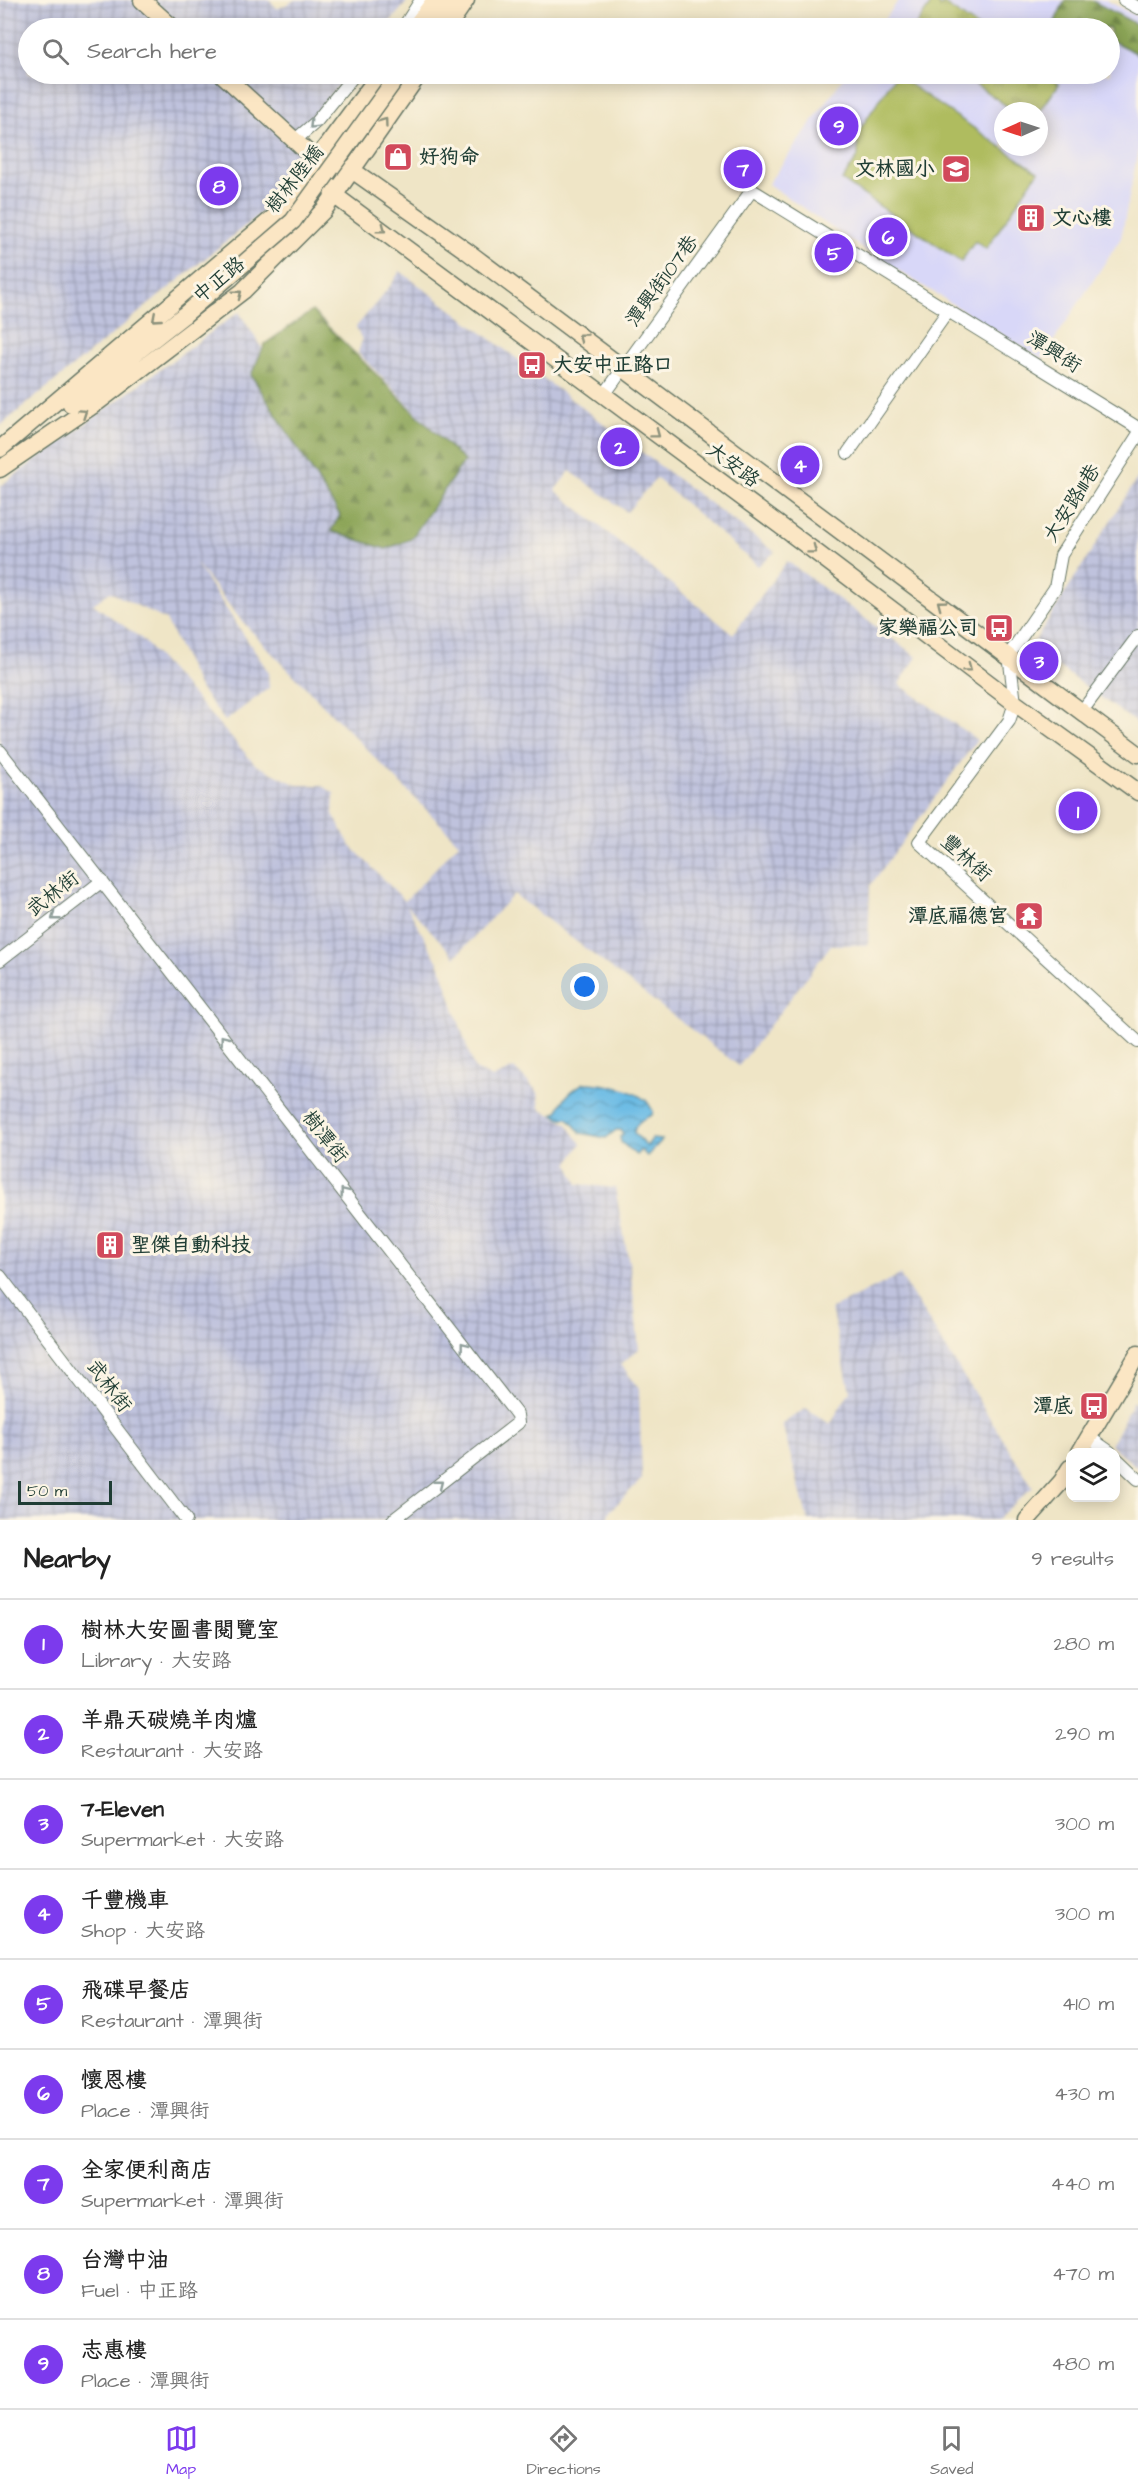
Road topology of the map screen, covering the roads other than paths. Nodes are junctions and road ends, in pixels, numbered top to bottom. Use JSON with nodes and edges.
{"nodes":[{"id":1,"x":142,"y":0,"type":"edge"},
{"id":2,"x":421,"y":0,"type":"edge"},
{"id":3,"x":435,"y":0,"type":"edge"},
{"id":4,"x":451,"y":0,"type":"edge"},
{"id":5,"x":466,"y":0,"type":"edge"},
{"id":6,"x":1124,"y":0,"type":"edge"},
{"id":7,"x":1138,"y":8,"type":"edge"},
{"id":8,"x":162,"y":18,"type":"edge"},
{"id":9,"x":414,"y":18,"type":"edge"},
{"id":10,"x":416,"y":18,"type":"edge"},
{"id":11,"x":438,"y":18,"type":"edge"},
{"id":12,"x":454,"y":18,"type":"edge"},
{"id":13,"x":233,"y":84,"type":"edge"},
{"id":14,"x":348,"y":84,"type":"edge"},
{"id":15,"x":372,"y":84,"type":"edge"},
{"id":16,"x":392,"y":84,"type":"edge"},
{"id":17,"x":412,"y":84,"type":"edge"},
{"id":18,"x":294,"y":141,"type":"junction"},
{"id":19,"x":316,"y":160,"type":"junction"},
{"id":20,"x":352,"y":170,"type":"junction"},
{"id":21,"x":752,"y":190,"type":"joint"},
{"id":22,"x":334,"y":195,"type":"junction"},
{"id":23,"x":948,"y":311,"type":"junction"},
{"id":24,"x":624,"y":368,"type":"junction"},
{"id":25,"x":604,"y":395,"type":"junction"},
{"id":26,"x":40,"y":428,"type":"junction"},
{"id":27,"x":1138,"y":428,"type":"edge"},
{"id":28,"x":1138,"y":435,"type":"edge"},
{"id":29,"x":0,"y":449,"type":"edge"},
{"id":30,"x":848,"y":453,"type":"dead end"},
{"id":31,"x":0,"y":454,"type":"edge"},
{"id":32,"x":0,"y":465,"type":"edge"},
{"id":33,"x":0,"y":470,"type":"edge"},
{"id":34,"x":1138,"y":636,"type":"edge"},
{"id":35,"x":1009,"y":655,"type":"junction"},
{"id":36,"x":1015,"y":703,"type":"junction"},
{"id":37,"x":1082,"y":711,"type":"junction"},
{"id":38,"x":0,"y":751,"type":"edge"},
{"id":39,"x":1138,"y":754,"type":"edge"},
{"id":40,"x":1138,"y":792,"type":"edge"},
{"id":41,"x":102,"y":882,"type":"junction"},
{"id":42,"x":0,"y":960,"type":"edge"},
{"id":43,"x":1138,"y":1042,"type":"edge"},
{"id":44,"x":0,"y":1276,"type":"edge"},
{"id":45,"x":1138,"y":1354,"type":"edge"},
{"id":46,"x":1090,"y":1438,"type":"junction"},
{"id":47,"x":1083,"y":1448,"type":"edge"},
{"id":48,"x":1104,"y":1448,"type":"edge"},
{"id":49,"x":1120,"y":1462,"type":"edge"},
{"id":50,"x":1066,"y":1475,"type":"edge"},
{"id":51,"x":1138,"y":1479,"type":"edge"},
{"id":52,"x":186,"y":1520,"type":"edge"},
{"id":53,"x":393,"y":1520,"type":"edge"},
{"id":54,"x":1027,"y":1520,"type":"edge"}],
"edges":[{"from":1,"to":8,"type":"street"},
{"from":2,"to":9,"type":"street"},
{"from":3,"to":10,"type":"street"},
{"from":4,"to":11,"type":"street"},
{"from":5,"to":12,"type":"street"},
{"from":6,"to":7,"type":"street"},
{"from":13,"to":18,"type":"street","name":"大安路"},
{"from":14,"to":18,"type":"street","one_way":true},
{"from":15,"to":19,"type":"street","name":"中正路"},
{"from":16,"to":26,"type":"street","name":"樹林陸橋","bridge":true},
{"from":20,"to":17,"type":"street","name":"中正路","one_way":true},
{"from":18,"to":19,"type":"street","name":"大安路"},
{"from":19,"to":20,"type":"street","name":"大安路"},
{"from":19,"to":22,"type":"street","name":"大安路"},
{"from":19,"to":29,"type":"street","name":"中正路","one_way":true},
{"from":20,"to":22,"type":"street","name":"中正路"},
{"from":24,"to":20,"type":"street","name":"大安路","one_way":true},
{"from":21,"to":23,"type":"street","name":"潭興街"},
{"from":21,"to":24,"type":"street","name":"潭興街107巷"},
{"from":22,"to":25,"type":"street","name":"大安路","one_way":true},
{"from":33,"to":22,"type":"street","name":"中正路","one_way":true},
{"from":23,"to":27,"type":"street","name":"潭興街"},
{"from":23,"to":30,"type":"street"},
{"from":24,"to":25,"type":"street","name":"潭興街107巷"},
{"from":35,"to":24,"type":"street","name":"大安路","one_way":true},
{"from":25,"to":36,"type":"street","name":"大安路","one_way":true},
{"from":26,"to":31,"type":"street"},
{"from":26,"to":32,"type":"street"},
{"from":28,"to":35,"type":"street","name":"大安路111巷"},
{"from":34,"to":37,"type":"street"},
{"from":35,"to":36,"type":"street"},
{"from":35,"to":37,"type":"street","name":"大安路"},
{"from":36,"to":40,"type":"street","name":"大安路"},
{"from":36,"to":43,"type":"street","name":"豐林街"},
{"from":37,"to":39,"type":"street","name":"大安路"},
{"from":38,"to":41,"type":"street","name":"樹潭街"},
{"from":41,"to":42,"type":"street","name":"武林街","one_way":true},
{"from":53,"to":41,"type":"street","name":"樹潭街","one_way":true},
{"from":44,"to":52,"type":"street","name":"武林街"},
{"from":45,"to":46,"type":"street"},
{"from":46,"to":47,"type":"street"},
{"from":46,"to":48,"type":"street"},
{"from":49,"to":51,"type":"street"},
{"from":50,"to":54,"type":"street"}]}
